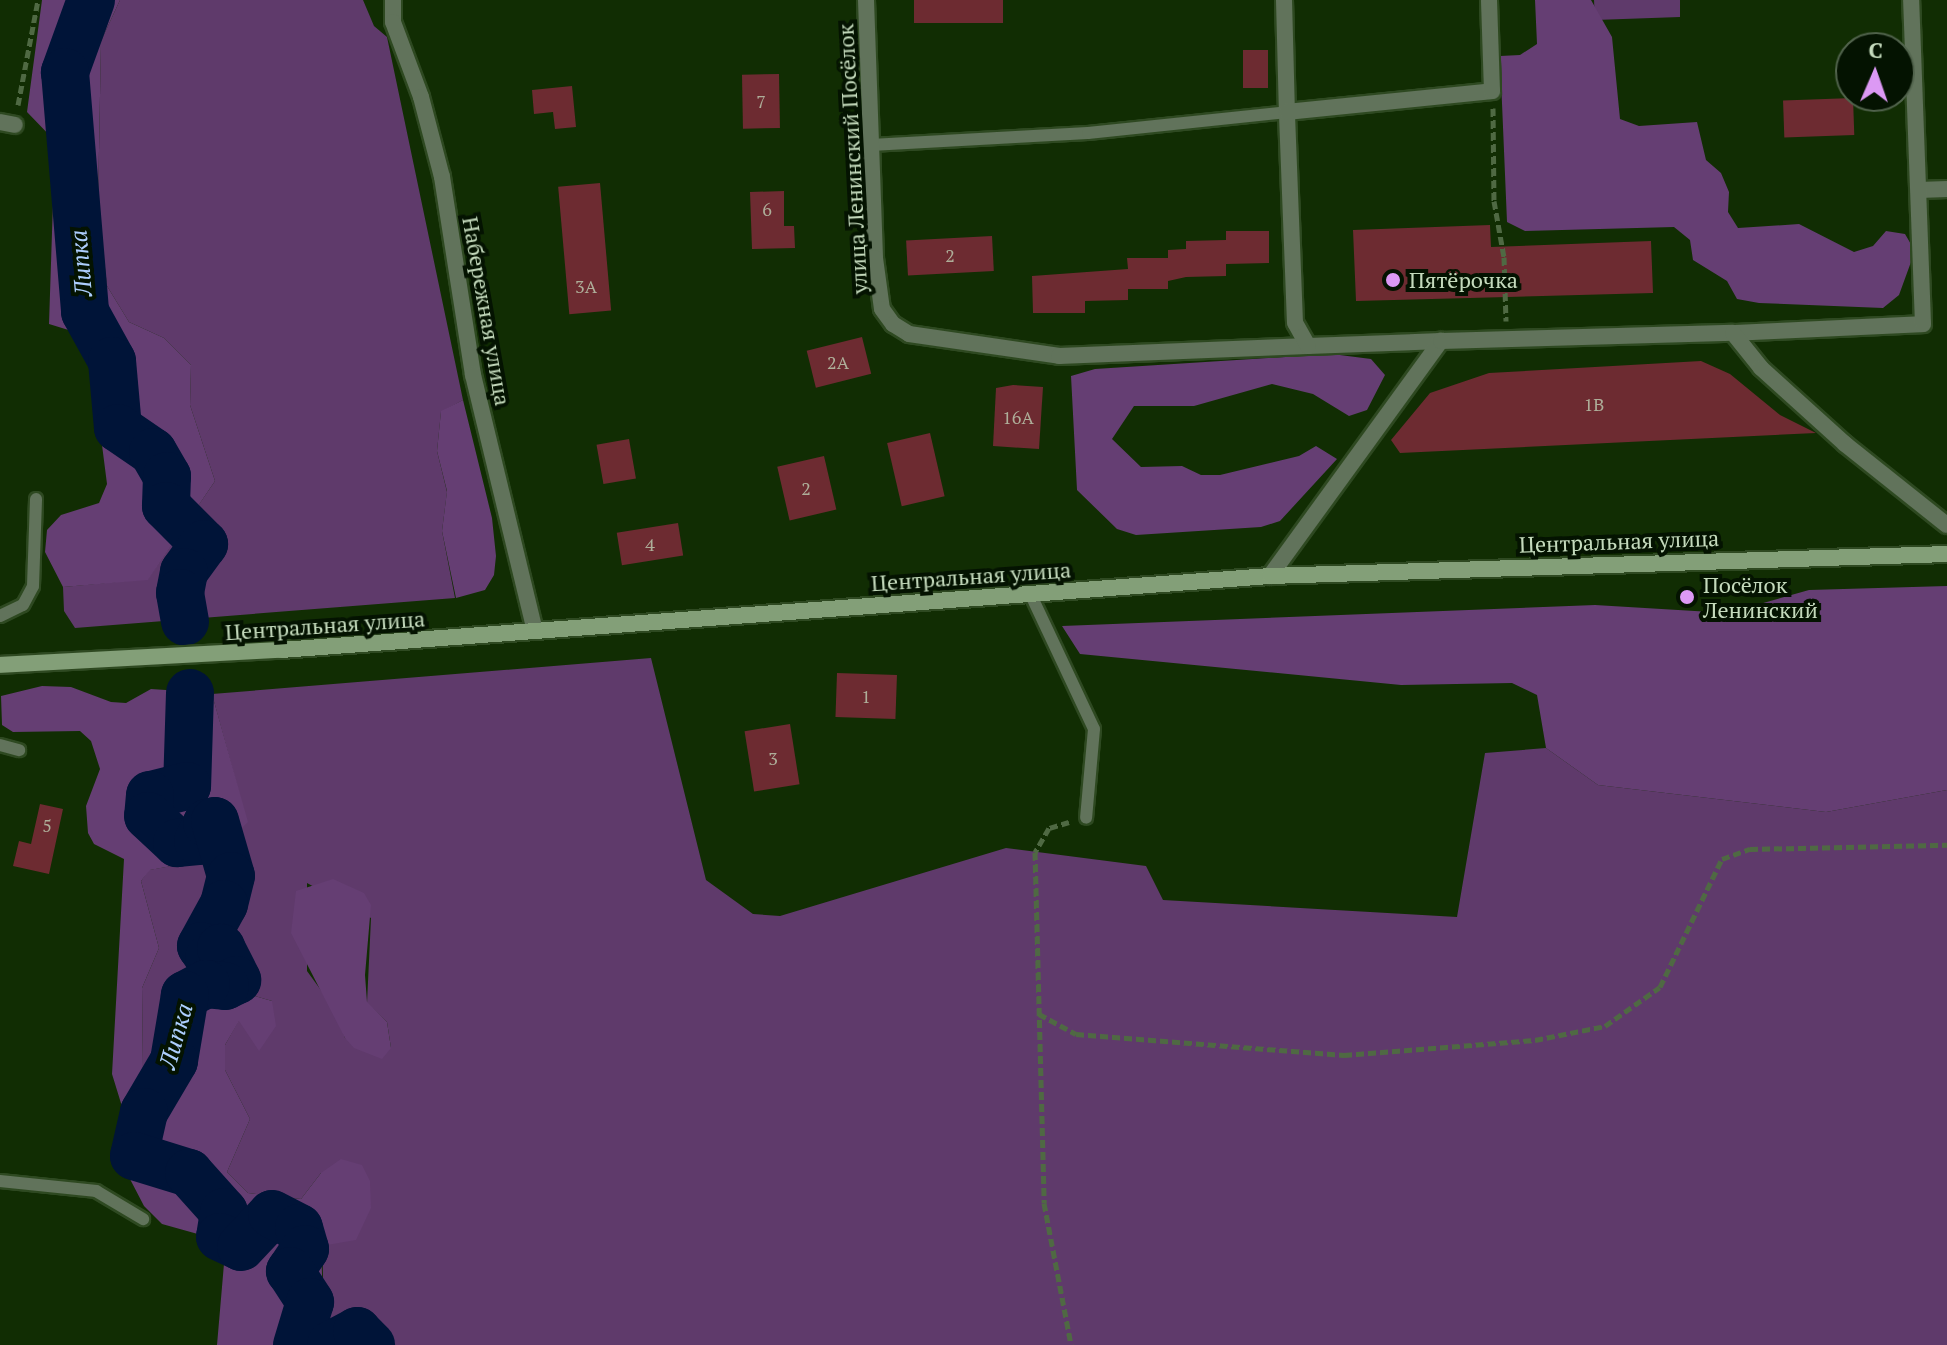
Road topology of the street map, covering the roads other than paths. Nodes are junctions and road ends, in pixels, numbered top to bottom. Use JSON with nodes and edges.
{"nodes":[{"id":1,"x":393,"y":0,"type":"edge"},
{"id":2,"x":866,"y":0,"type":"edge"},
{"id":3,"x":1284,"y":0,"type":"edge"},
{"id":4,"x":1489,"y":0,"type":"edge"},
{"id":5,"x":1911,"y":0,"type":"edge"},
{"id":6,"x":1287,"y":112,"type":"junction"},
{"id":7,"x":871,"y":145,"type":"junction"},
{"id":8,"x":1947,"y":189,"type":"edge"},
{"id":9,"x":1919,"y":190,"type":"junction"},
{"id":10,"x":1733,"y":333,"type":"junction"},
{"id":11,"x":1441,"y":341,"type":"junction"},
{"id":12,"x":1308,"y":346,"type":"junction"},
{"id":13,"x":36,"y":499,"type":"dead end"},
{"id":14,"x":1947,"y":525,"type":"edge"},
{"id":15,"x":1947,"y":554,"type":"edge"},
{"id":16,"x":1270,"y":576,"type":"junction"},
{"id":17,"x":1030,"y":593,"type":"junction"},
{"id":18,"x":0,"y":616,"type":"edge"},
{"id":19,"x":535,"y":631,"type":"junction"},
{"id":20,"x":0,"y":665,"type":"edge"},
{"id":21,"x":0,"y":745,"type":"edge"},
{"id":22,"x":19,"y":750,"type":"dead end"},
{"id":23,"x":1086,"y":818,"type":"road end"},
{"id":24,"x":0,"y":1181,"type":"edge"},
{"id":25,"x":143,"y":1219,"type":"dead end"}],
"edges":[{"from":1,"to":19,"type":"street","name":"Набережная улица"},
{"from":2,"to":7,"type":"street","name":"улица Ленинский Посёлок"},
{"from":3,"to":6,"type":"street"},
{"from":4,"to":6,"type":"street"},
{"from":5,"to":9,"type":"street"},
{"from":6,"to":7,"type":"lane"},
{"from":6,"to":12,"type":"street"},
{"from":7,"to":12,"type":"street","name":"улица Ленинский Посёлок"},
{"from":8,"to":9,"type":"street"},
{"from":9,"to":10,"type":"street","name":"улица Ленинский Посёлок"},
{"from":10,"to":11,"type":"street","name":"улица Ленинский Посёлок"},
{"from":10,"to":14,"type":"street"},
{"from":11,"to":12,"type":"street","name":"улица Ленинский Посёлок"},
{"from":11,"to":16,"type":"street"},
{"from":13,"to":18,"type":"lane"},
{"from":15,"to":16,"type":"main road","name":"Центральная улица"},
{"from":16,"to":17,"type":"main road","name":"Центральная улица"},
{"from":17,"to":19,"type":"main road","name":"Центральная улица"},
{"from":17,"to":23,"type":"lane"},
{"from":19,"to":20,"type":"main road","name":"Центральная улица"},
{"from":21,"to":22,"type":"lane"},
{"from":24,"to":25,"type":"lane"}]}
